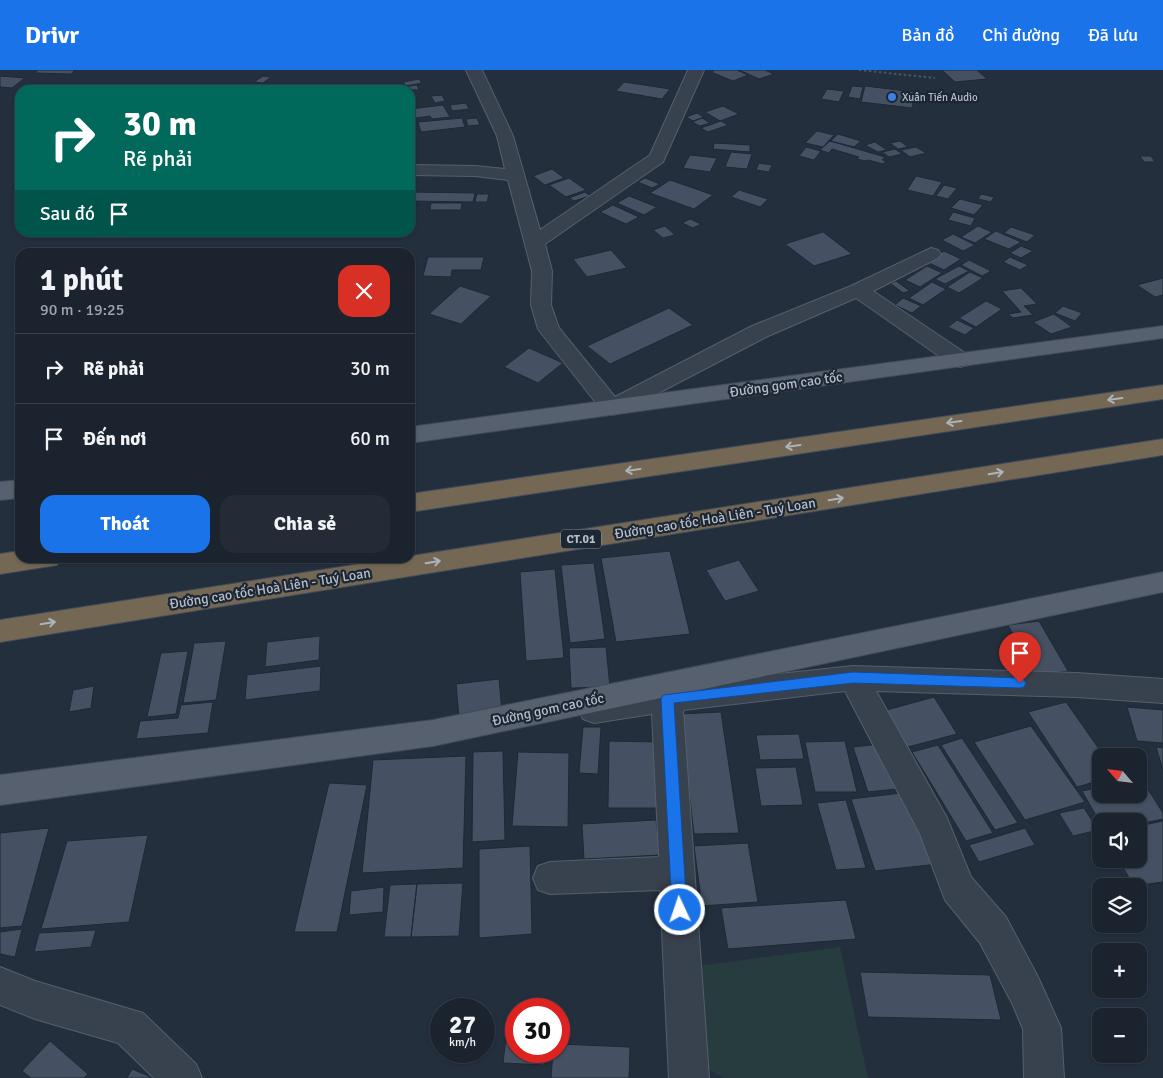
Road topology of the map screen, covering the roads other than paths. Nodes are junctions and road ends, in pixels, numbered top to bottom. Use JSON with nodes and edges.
{"nodes":[{"id":1,"x":474,"y":70,"type":"edge"},
{"id":2,"x":696,"y":70,"type":"edge"},
{"id":3,"x":415,"y":170,"type":"edge"},
{"id":4,"x":516,"y":175,"type":"junction"},
{"id":5,"x":931,"y":254,"type":"dead end"},
{"id":6,"x":542,"y":271,"type":"junction"},
{"id":7,"x":858,"y":290,"type":"junction"},
{"id":8,"x":1163,"y":332,"type":"edge"},
{"id":9,"x":960,"y":360,"type":"junction"},
{"id":10,"x":1163,"y":392,"type":"edge"},
{"id":11,"x":612,"y":408,"type":"junction"},
{"id":12,"x":415,"y":434,"type":"edge"},
{"id":13,"x":1163,"y":447,"type":"edge"},
{"id":14,"x":15,"y":489,"type":"edge"},
{"id":15,"x":0,"y":491,"type":"edge"},
{"id":16,"x":415,"y":502,"type":"edge"},
{"id":17,"x":15,"y":562,"type":"edge"},
{"id":18,"x":0,"y":564,"type":"edge"},
{"id":19,"x":1163,"y":582,"type":"edge"},
{"id":20,"x":0,"y":631,"type":"edge"},
{"id":21,"x":853,"y":678,"type":"junction"},
{"id":22,"x":1163,"y":691,"type":"edge"},
{"id":23,"x":668,"y":699,"type":"junction"},
{"id":24,"x":433,"y":733,"type":"junction"},
{"id":25,"x":0,"y":790,"type":"edge"},
{"id":26,"x":678,"y":873,"type":"junction"},
{"id":27,"x":550,"y":878,"type":"dead end"},
{"id":28,"x":0,"y":986,"type":"edge"},
{"id":29,"x":182,"y":1078,"type":"edge"},
{"id":30,"x":689,"y":1078,"type":"edge"},
{"id":31,"x":1044,"y":1078,"type":"edge"}],
"edges":[{"from":1,"to":4,"type":"street"},
{"from":2,"to":6,"type":"street"},
{"from":3,"to":4,"type":"street"},
{"from":4,"to":6,"type":"street"},
{"from":5,"to":7,"type":"street"},
{"from":6,"to":11,"type":"street"},
{"from":7,"to":9,"type":"street"},
{"from":7,"to":11,"type":"street"},
{"from":8,"to":9,"type":"main road","name":"Đường gom cao tốc"},
{"from":9,"to":11,"type":"main road","name":"Đường gom cao tốc"},
{"from":10,"to":16,"type":"highway","one_way":true},
{"from":11,"to":12,"type":"main road","name":"Đường gom cao tốc"},
{"from":20,"to":13,"type":"highway","name":"Đường cao tốc Hoà Liên - Tuý Loan","number":"CT.01","one_way":true},
{"from":14,"to":15,"type":"main road"},
{"from":17,"to":18,"type":"highway"},
{"from":19,"to":24,"type":"main road","name":"Đường gom cao tốc"},
{"from":21,"to":22,"type":"street"},
{"from":21,"to":23,"type":"street"},
{"from":21,"to":31,"type":"street"},
{"from":23,"to":24,"type":"street"},
{"from":23,"to":26,"type":"street"},
{"from":24,"to":25,"type":"main road","name":"Đường gom cao tốc"},
{"from":26,"to":27,"type":"street"},
{"from":26,"to":30,"type":"street"},
{"from":28,"to":29,"type":"street"}]}
